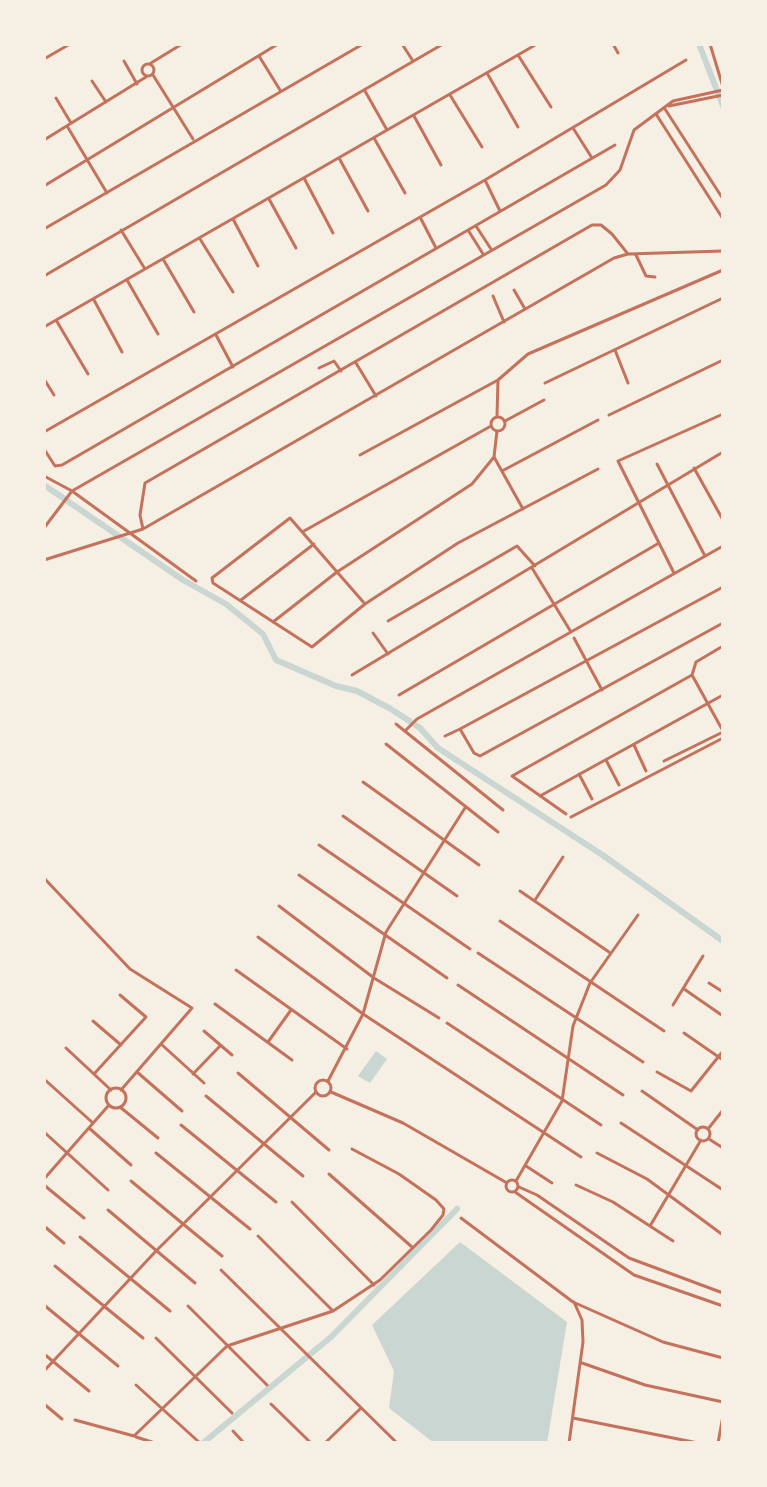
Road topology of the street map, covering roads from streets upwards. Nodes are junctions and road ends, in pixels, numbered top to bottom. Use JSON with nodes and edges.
{"nodes":[{"id":1,"x":70,"y":44,"type":"edge"},
{"id":2,"x":182,"y":44,"type":"edge"},
{"id":3,"x":278,"y":44,"type":"edge"},
{"id":4,"x":363,"y":44,"type":"edge"},
{"id":5,"x":402,"y":44,"type":"edge"},
{"id":6,"x":443,"y":44,"type":"edge"},
{"id":7,"x":537,"y":44,"type":"edge"},
{"id":8,"x":613,"y":44,"type":"edge"},
{"id":9,"x":710,"y":44,"type":"edge"},
{"id":10,"x":618,"y":53,"type":"dead end"},
{"id":11,"x":518,"y":55,"type":"junction"},
{"id":12,"x":259,"y":56,"type":"junction"},
{"id":13,"x":44,"y":59,"type":"edge"},
{"id":14,"x":686,"y":60,"type":"dead end"},
{"id":15,"x":124,"y":61,"type":"dead end"},
{"id":16,"x":413,"y":62,"type":"junction"},
{"id":17,"x":150,"y":64,"type":"junction"},
{"id":18,"x":487,"y":73,"type":"junction"},
{"id":19,"x":153,"y":75,"type":"junction"},
{"id":20,"x":146,"y":77,"type":"junction"},
{"id":21,"x":92,"y":81,"type":"dead end"},
{"id":22,"x":137,"y":84,"type":"junction"},
{"id":23,"x":364,"y":90,"type":"junction"},
{"id":24,"x":281,"y":91,"type":"junction"},
{"id":25,"x":722,"y":92,"type":"edge"},
{"id":26,"x":450,"y":95,"type":"junction"},
{"id":27,"x":56,"y":98,"type":"dead end"},
{"id":28,"x":106,"y":102,"type":"junction"},
{"id":29,"x":551,"y":107,"type":"dead end"},
{"id":30,"x":172,"y":108,"type":"junction"},
{"id":31,"x":667,"y":108,"type":"junction"},
{"id":32,"x":656,"y":114,"type":"junction"},
{"id":33,"x":414,"y":116,"type":"junction"},
{"id":34,"x":69,"y":124,"type":"junction"},
{"id":35,"x":518,"y":127,"type":"dead end"},
{"id":36,"x":573,"y":128,"type":"junction"},
{"id":37,"x":387,"y":130,"type":"junction"},
{"id":38,"x":374,"y":138,"type":"junction"},
{"id":39,"x":44,"y":140,"type":"edge"},
{"id":40,"x":194,"y":141,"type":"junction"},
{"id":41,"x":615,"y":145,"type":"dead end"},
{"id":42,"x":482,"y":147,"type":"dead end"},
{"id":43,"x":339,"y":158,"type":"junction"},
{"id":44,"x":593,"y":159,"type":"junction"},
{"id":45,"x":86,"y":160,"type":"junction"},
{"id":46,"x":441,"y":165,"type":"dead end"},
{"id":47,"x":304,"y":178,"type":"junction"},
{"id":48,"x":485,"y":180,"type":"junction"},
{"id":49,"x":44,"y":186,"type":"edge"},
{"id":50,"x":107,"y":193,"type":"junction"},
{"id":51,"x":405,"y":193,"type":"dead end"},
{"id":52,"x":269,"y":199,"type":"junction"},
{"id":53,"x":723,"y":199,"type":"edge"},
{"id":54,"x":368,"y":211,"type":"dead end"},
{"id":55,"x":500,"y":211,"type":"junction"},
{"id":56,"x":722,"y":216,"type":"edge"},
{"id":57,"x":420,"y":217,"type":"junction"},
{"id":58,"x":233,"y":219,"type":"junction"},
{"id":59,"x":476,"y":226,"type":"junction"},
{"id":60,"x":44,"y":229,"type":"edge"},
{"id":61,"x":121,"y":230,"type":"junction"},
{"id":62,"x":468,"y":230,"type":"junction"},
{"id":63,"x":333,"y":233,"type":"dead end"},
{"id":64,"x":200,"y":239,"type":"junction"},
{"id":65,"x":296,"y":248,"type":"dead end"},
{"id":66,"x":436,"y":248,"type":"junction"},
{"id":67,"x":491,"y":249,"type":"junction"},
{"id":68,"x":723,"y":251,"type":"edge"},
{"id":69,"x":483,"y":254,"type":"junction"},
{"id":70,"x":628,"y":254,"type":"junction"},
{"id":71,"x":636,"y":255,"type":"junction"},
{"id":72,"x":163,"y":259,"type":"junction"},
{"id":73,"x":258,"y":266,"type":"dead end"},
{"id":74,"x":145,"y":269,"type":"junction"},
{"id":75,"x":723,"y":270,"type":"edge"},
{"id":76,"x":44,"y":276,"type":"edge"},
{"id":77,"x":655,"y":277,"type":"dead end"},
{"id":78,"x":127,"y":280,"type":"junction"},
{"id":79,"x":514,"y":290,"type":"dead end"},
{"id":80,"x":233,"y":292,"type":"dead end"},
{"id":81,"x":493,"y":296,"type":"dead end"},
{"id":82,"x":723,"y":298,"type":"edge"},
{"id":83,"x":94,"y":300,"type":"junction"},
{"id":84,"x":525,"y":309,"type":"junction"},
{"id":85,"x":194,"y":312,"type":"dead end"},
{"id":86,"x":56,"y":320,"type":"junction"},
{"id":87,"x":504,"y":322,"type":"junction"},
{"id":88,"x":44,"y":327,"type":"edge"},
{"id":89,"x":215,"y":333,"type":"junction"},
{"id":90,"x":158,"y":334,"type":"dead end"},
{"id":91,"x":615,"y":350,"type":"junction"},
{"id":92,"x":122,"y":352,"type":"dead end"},
{"id":93,"x":723,"y":360,"type":"edge"},
{"id":94,"x":356,"y":363,"type":"junction"},
{"id":95,"x":233,"y":367,"type":"junction"},
{"id":96,"x":319,"y":368,"type":"dead end"},
{"id":97,"x":341,"y":371,"type":"junction"},
{"id":98,"x":88,"y":374,"type":"dead end"},
{"id":99,"x":44,"y":379,"type":"edge"},
{"id":100,"x":498,"y":380,"type":"junction"},
{"id":101,"x":545,"y":383,"type":"dead end"},
{"id":102,"x":628,"y":383,"type":"dead end"},
{"id":103,"x":54,"y":395,"type":"dead end"},
{"id":104,"x":376,"y":396,"type":"junction"},
{"id":105,"x":544,"y":400,"type":"dead end"},
{"id":106,"x":723,"y":414,"type":"edge"},
{"id":107,"x":609,"y":415,"type":"dead end"},
{"id":108,"x":497,"y":416,"type":"junction"},
{"id":109,"x":598,"y":420,"type":"dead end"},
{"id":110,"x":505,"y":421,"type":"junction"},
{"id":111,"x":491,"y":426,"type":"junction"},
{"id":112,"x":497,"y":431,"type":"junction"},
{"id":113,"x":44,"y":432,"type":"edge"},
{"id":114,"x":44,"y":449,"type":"edge"},
{"id":115,"x":723,"y":452,"type":"edge"},
{"id":116,"x":360,"y":455,"type":"dead end"},
{"id":117,"x":494,"y":457,"type":"junction"},
{"id":118,"x":657,"y":464,"type":"dead end"},
{"id":119,"x":694,"y":468,"type":"junction"},
{"id":120,"x":598,"y":469,"type":"dead end"},
{"id":121,"x":502,"y":471,"type":"junction"},
{"id":122,"x":44,"y":476,"type":"edge"},
{"id":123,"x":666,"y":485,"type":"junction"},
{"id":124,"x":71,"y":493,"type":"junction"},
{"id":125,"x":638,"y":502,"type":"junction"},
{"id":126,"x":523,"y":509,"type":"junction"},
{"id":127,"x":723,"y":520,"type":"edge"},
{"id":128,"x":44,"y":528,"type":"edge"},
{"id":129,"x":143,"y":529,"type":"junction"},
{"id":130,"x":304,"y":531,"type":"junction"},
{"id":131,"x":126,"y":534,"type":"junction"},
{"id":132,"x":659,"y":543,"type":"junction"},
{"id":133,"x":314,"y":544,"type":"junction"},
{"id":134,"x":723,"y":546,"type":"edge"},
{"id":135,"x":705,"y":556,"type":"junction"},
{"id":136,"x":44,"y":560,"type":"edge"},
{"id":137,"x":533,"y":567,"type":"junction"},
{"id":138,"x":337,"y":572,"type":"junction"},
{"id":139,"x":674,"y":573,"type":"junction"},
{"id":140,"x":196,"y":581,"type":"dead end"},
{"id":141,"x":723,"y":587,"type":"edge"},
{"id":142,"x":241,"y":600,"type":"junction"},
{"id":143,"x":365,"y":604,"type":"junction"},
{"id":144,"x":553,"y":605,"type":"junction"},
{"id":145,"x":388,"y":621,"type":"dead end"},
{"id":146,"x":273,"y":622,"type":"junction"},
{"id":147,"x":723,"y":623,"type":"edge"},
{"id":148,"x":571,"y":632,"type":"junction"},
{"id":149,"x":373,"y":633,"type":"dead end"},
{"id":150,"x":574,"y":638,"type":"dead end"},
{"id":151,"x":723,"y":646,"type":"edge"},
{"id":152,"x":388,"y":654,"type":"junction"},
{"id":153,"x":587,"y":662,"type":"junction"},
{"id":154,"x":352,"y":675,"type":"dead end"},
{"id":155,"x":692,"y":675,"type":"junction"},
{"id":156,"x":602,"y":690,"type":"junction"},
{"id":157,"x":399,"y":695,"type":"dead end"},
{"id":158,"x":723,"y":695,"type":"edge"},
{"id":159,"x":708,"y":703,"type":"junction"},
{"id":160,"x":396,"y":724,"type":"dead end"},
{"id":161,"x":460,"y":729,"type":"junction"},
{"id":162,"x":405,"y":731,"type":"junction"},
{"id":163,"x":723,"y":732,"type":"edge"},
{"id":164,"x":445,"y":736,"type":"dead end"},
{"id":165,"x":723,"y":738,"type":"edge"},
{"id":166,"x":386,"y":744,"type":"dead end"},
{"id":167,"x":634,"y":744,"type":"junction"},
{"id":168,"x":606,"y":759,"type":"junction"},
{"id":169,"x":664,"y":761,"type":"dead end"},
{"id":170,"x":646,"y":771,"type":"dead end"},
{"id":171,"x":579,"y":774,"type":"junction"},
{"id":172,"x":363,"y":782,"type":"dead end"},
{"id":173,"x":619,"y":785,"type":"dead end"},
{"id":174,"x":540,"y":796,"type":"junction"},
{"id":175,"x":592,"y":799,"type":"dead end"},
{"id":176,"x":465,"y":808,"type":"junction"},
{"id":177,"x":503,"y":810,"type":"dead end"},
{"id":178,"x":566,"y":814,"type":"dead end"},
{"id":179,"x":343,"y":816,"type":"dead end"},
{"id":180,"x":571,"y":817,"type":"dead end"},
{"id":181,"x":498,"y":832,"type":"dead end"},
{"id":182,"x":445,"y":841,"type":"junction"},
{"id":183,"x":319,"y":845,"type":"dead end"},
{"id":184,"x":563,"y":857,"type":"dead end"},
{"id":185,"x":479,"y":865,"type":"dead end"},
{"id":186,"x":424,"y":873,"type":"junction"},
{"id":187,"x":299,"y":875,"type":"dead end"},
{"id":188,"x":44,"y":878,"type":"edge"},
{"id":189,"x":520,"y":891,"type":"dead end"},
{"id":190,"x":457,"y":896,"type":"dead end"},
{"id":191,"x":535,"y":900,"type":"junction"},
{"id":192,"x":404,"y":905,"type":"junction"},
{"id":193,"x":279,"y":906,"type":"dead end"},
{"id":194,"x":638,"y":915,"type":"dead end"},
{"id":195,"x":500,"y":921,"type":"dead end"},
{"id":196,"x":384,"y":936,"type":"junction"},
{"id":197,"x":258,"y":937,"type":"dead end"},
{"id":198,"x":470,"y":949,"type":"dead end"},
{"id":199,"x":478,"y":953,"type":"dead end"},
{"id":200,"x":609,"y":953,"type":"junction"},
{"id":201,"x":703,"y":956,"type":"dead end"},
{"id":202,"x":236,"y":970,"type":"dead end"},
{"id":203,"x":374,"y":978,"type":"junction"},
{"id":204,"x":447,"y":978,"type":"dead end"},
{"id":205,"x":590,"y":983,"type":"junction"},
{"id":206,"x":709,"y":983,"type":"dead end"},
{"id":207,"x":458,"y":985,"type":"dead end"},
{"id":208,"x":684,"y":989,"type":"junction"},
{"id":209,"x":723,"y":992,"type":"edge"},
{"id":210,"x":120,"y":995,"type":"dead end"},
{"id":211,"x":215,"y":1004,"type":"dead end"},
{"id":212,"x":673,"y":1005,"type":"dead end"},
{"id":213,"x":291,"y":1010,"type":"junction"},
{"id":214,"x":363,"y":1014,"type":"junction"},
{"id":215,"x":723,"y":1016,"type":"edge"},
{"id":216,"x":439,"y":1018,"type":"dead end"},
{"id":217,"x":575,"y":1018,"type":"junction"},
{"id":218,"x":93,"y":1021,"type":"dead end"},
{"id":219,"x":447,"y":1023,"type":"dead end"},
{"id":220,"x":204,"y":1031,"type":"dead end"},
{"id":221,"x":664,"y":1031,"type":"dead end"},
{"id":222,"x":684,"y":1033,"type":"dead end"},
{"id":223,"x":268,"y":1042,"type":"junction"},
{"id":224,"x":161,"y":1044,"type":"junction"},
{"id":225,"x":121,"y":1045,"type":"junction"},
{"id":226,"x":220,"y":1046,"type":"junction"},
{"id":227,"x":66,"y":1048,"type":"dead end"},
{"id":228,"x":347,"y":1049,"type":"junction"},
{"id":229,"x":723,"y":1051,"type":"edge"},
{"id":230,"x":232,"y":1055,"type":"dead end"},
{"id":231,"x":568,"y":1058,"type":"junction"},
{"id":232,"x":721,"y":1059,"type":"edge"},
{"id":233,"x":292,"y":1060,"type":"dead end"},
{"id":234,"x":643,"y":1062,"type":"dead end"},
{"id":235,"x":137,"y":1072,"type":"junction"},
{"id":236,"x":657,"y":1072,"type":"dead end"},
{"id":237,"x":238,"y":1073,"type":"dead end"},
{"id":238,"x":94,"y":1074,"type":"junction"},
{"id":239,"x":193,"y":1074,"type":"junction"},
{"id":240,"x":44,"y":1079,"type":"edge"},
{"id":241,"x":328,"y":1081,"type":"junction"},
{"id":242,"x":204,"y":1083,"type":"dead end"},
{"id":243,"x":111,"y":1090,"type":"junction"},
{"id":244,"x":121,"y":1090,"type":"junction"},
{"id":245,"x":642,"y":1091,"type":"dead end"},
{"id":246,"x":316,"y":1092,"type":"junction"},
{"id":247,"x":331,"y":1092,"type":"junction"},
{"id":248,"x":623,"y":1095,"type":"dead end"},
{"id":249,"x":206,"y":1096,"type":"dead end"},
{"id":250,"x":562,"y":1101,"type":"junction"},
{"id":251,"x":109,"y":1105,"type":"junction"},
{"id":252,"x":120,"y":1107,"type":"junction"},
{"id":253,"x":723,"y":1110,"type":"edge"},
{"id":254,"x":182,"y":1111,"type":"dead end"},
{"id":255,"x":290,"y":1117,"type":"junction"},
{"id":256,"x":93,"y":1123,"type":"junction"},
{"id":257,"x":621,"y":1123,"type":"dead end"},
{"id":258,"x":181,"y":1125,"type":"dead end"},
{"id":259,"x":601,"y":1125,"type":"dead end"},
{"id":260,"x":89,"y":1128,"type":"junction"},
{"id":261,"x":708,"y":1129,"type":"junction"},
{"id":262,"x":698,"y":1130,"type":"junction"},
{"id":263,"x":44,"y":1132,"type":"edge"},
{"id":264,"x":546,"y":1135,"type":"junction"},
{"id":265,"x":158,"y":1138,"type":"dead end"},
{"id":266,"x":709,"y":1139,"type":"junction"},
{"id":267,"x":701,"y":1140,"type":"junction"},
{"id":268,"x":263,"y":1143,"type":"junction"},
{"id":269,"x":723,"y":1148,"type":"edge"},
{"id":270,"x":352,"y":1149,"type":"dead end"},
{"id":271,"x":329,"y":1150,"type":"dead end"},
{"id":272,"x":67,"y":1153,"type":"junction"},
{"id":273,"x":156,"y":1153,"type":"dead end"},
{"id":274,"x":597,"y":1153,"type":"dead end"},
{"id":275,"x":581,"y":1157,"type":"dead end"},
{"id":276,"x":131,"y":1165,"type":"dead end"},
{"id":277,"x":686,"y":1165,"type":"junction"},
{"id":278,"x":526,"y":1166,"type":"junction"},
{"id":279,"x":237,"y":1169,"type":"junction"},
{"id":280,"x":329,"y":1174,"type":"dead end"},
{"id":281,"x":303,"y":1176,"type":"dead end"},
{"id":282,"x":44,"y":1179,"type":"edge"},
{"id":283,"x":131,"y":1181,"type":"dead end"},
{"id":284,"x":516,"y":1181,"type":"junction"},
{"id":285,"x":507,"y":1183,"type":"junction"},
{"id":286,"x":552,"y":1183,"type":"dead end"},
{"id":287,"x":44,"y":1185,"type":"edge"},
{"id":288,"x":576,"y":1185,"type":"dead end"},
{"id":289,"x":519,"y":1187,"type":"junction"},
{"id":290,"x":108,"y":1190,"type":"dead end"},
{"id":291,"x":723,"y":1190,"type":"edge"},
{"id":292,"x":515,"y":1192,"type":"junction"},
{"id":293,"x":211,"y":1196,"type":"junction"},
{"id":294,"x":668,"y":1196,"type":"junction"},
{"id":295,"x":276,"y":1202,"type":"dead end"},
{"id":296,"x":292,"y":1202,"type":"dead end"},
{"id":297,"x":108,"y":1210,"type":"dead end"},
{"id":298,"x":84,"y":1218,"type":"dead end"},
{"id":299,"x":461,"y":1218,"type":"dead end"},
{"id":300,"x":184,"y":1223,"type":"junction"},
{"id":301,"x":44,"y":1226,"type":"edge"},
{"id":302,"x":650,"y":1226,"type":"junction"},
{"id":303,"x":250,"y":1229,"type":"dead end"},
{"id":304,"x":723,"y":1235,"type":"edge"},
{"id":305,"x":258,"y":1236,"type":"dead end"},
{"id":306,"x":80,"y":1237,"type":"dead end"},
{"id":307,"x":673,"y":1241,"type":"dead end"},
{"id":308,"x":64,"y":1243,"type":"dead end"},
{"id":309,"x":412,"y":1247,"type":"junction"},
{"id":310,"x":156,"y":1251,"type":"junction"},
{"id":311,"x":222,"y":1256,"type":"dead end"},
{"id":312,"x":55,"y":1266,"type":"dead end"},
{"id":313,"x":221,"y":1270,"type":"dead end"},
{"id":314,"x":131,"y":1277,"type":"junction"},
{"id":315,"x":195,"y":1283,"type":"dead end"},
{"id":316,"x":374,"y":1285,"type":"junction"},
{"id":317,"x":723,"y":1293,"type":"edge"},
{"id":318,"x":573,"y":1302,"type":"junction"},
{"id":319,"x":44,"y":1305,"type":"edge"},
{"id":320,"x":105,"y":1306,"type":"junction"},
{"id":321,"x":188,"y":1306,"type":"dead end"},
{"id":322,"x":723,"y":1306,"type":"edge"},
{"id":323,"x":592,"y":1310,"type":"junction"},
{"id":324,"x":170,"y":1311,"type":"dead end"},
{"id":325,"x":333,"y":1311,"type":"junction"},
{"id":326,"x":581,"y":1317,"type":"junction"},
{"id":327,"x":281,"y":1328,"type":"junction"},
{"id":328,"x":80,"y":1333,"type":"junction"},
{"id":329,"x":143,"y":1338,"type":"dead end"},
{"id":330,"x":156,"y":1338,"type":"dead end"},
{"id":331,"x":227,"y":1346,"type":"junction"},
{"id":332,"x":44,"y":1354,"type":"edge"},
{"id":333,"x":723,"y":1358,"type":"edge"},
{"id":334,"x":53,"y":1361,"type":"junction"},
{"id":335,"x":582,"y":1363,"type":"junction"},
{"id":336,"x":118,"y":1366,"type":"dead end"},
{"id":337,"x":44,"y":1371,"type":"edge"},
{"id":338,"x":193,"y":1375,"type":"junction"},
{"id":339,"x":136,"y":1385,"type":"dead end"},
{"id":340,"x":267,"y":1385,"type":"dead end"},
{"id":341,"x":89,"y":1391,"type":"dead end"},
{"id":342,"x":723,"y":1402,"type":"edge"},
{"id":343,"x":44,"y":1404,"type":"edge"},
{"id":344,"x":271,"y":1404,"type":"dead end"},
{"id":345,"x":163,"y":1406,"type":"junction"},
{"id":346,"x":360,"y":1409,"type":"junction"},
{"id":347,"x":232,"y":1413,"type":"dead end"},
{"id":348,"x":723,"y":1416,"type":"edge"},
{"id":349,"x":573,"y":1418,"type":"junction"},
{"id":350,"x":62,"y":1419,"type":"dead end"},
{"id":351,"x":75,"y":1420,"type":"dead end"},
{"id":352,"x":233,"y":1431,"type":"dead end"},
{"id":353,"x":134,"y":1436,"type":"junction"},
{"id":354,"x":155,"y":1443,"type":"edge"},
{"id":355,"x":200,"y":1443,"type":"edge"},
{"id":356,"x":244,"y":1443,"type":"edge"},
{"id":357,"x":311,"y":1443,"type":"edge"},
{"id":358,"x":325,"y":1443,"type":"edge"},
{"id":359,"x":397,"y":1443,"type":"edge"},
{"id":360,"x":569,"y":1443,"type":"edge"},
{"id":361,"x":698,"y":1443,"type":"edge"},
{"id":362,"x":718,"y":1443,"type":"edge"}],
"edges":[{"from":1,"to":13,"type":"street"},
{"from":2,"to":17,"type":"street"},
{"from":3,"to":12,"type":"street"},
{"from":4,"to":24,"type":"street"},
{"from":5,"to":16,"type":"street"},
{"from":6,"to":16,"type":"street"},
{"from":7,"to":11,"type":"street"},
{"from":8,"to":10,"type":"street"},
{"from":9,"to":25,"type":"street"},
{"from":11,"to":18,"type":"street"},
{"from":11,"to":29,"type":"street"},
{"from":12,"to":24,"type":"street"},
{"from":12,"to":30,"type":"street"},
{"from":14,"to":36,"type":"street"},
{"from":15,"to":22,"type":"street"},
{"from":16,"to":23,"type":"street"},
{"from":17,"to":19,"type":"street"},
{"from":17,"to":20,"type":"street"},
{"from":18,"to":26,"type":"street"},
{"from":18,"to":35,"type":"street"},
{"from":19,"to":20,"type":"street"},
{"from":19,"to":30,"type":"street"},
{"from":20,"to":22,"type":"street"},
{"from":21,"to":28,"type":"street"},
{"from":22,"to":28,"type":"street"},
{"from":23,"to":37,"type":"street"},
{"from":23,"to":61,"type":"street"},
{"from":24,"to":40,"type":"street"},
{"from":25,"to":31,"type":"street"},
{"from":26,"to":33,"type":"street"},
{"from":26,"to":42,"type":"street"},
{"from":27,"to":34,"type":"street"},
{"from":28,"to":34,"type":"street"},
{"from":30,"to":40,"type":"street"},
{"from":30,"to":45,"type":"street"},
{"from":31,"to":32,"type":"street"},
{"from":31,"to":53,"type":"street"},
{"from":32,"to":56,"type":"street"},
{"from":32,"to":67,"type":"street"},
{"from":33,"to":37,"type":"street"},
{"from":33,"to":46,"type":"street"},
{"from":34,"to":39,"type":"street"},
{"from":34,"to":45,"type":"street"},
{"from":36,"to":44,"type":"street"},
{"from":36,"to":48,"type":"street"},
{"from":37,"to":38,"type":"street"},
{"from":38,"to":43,"type":"street"},
{"from":38,"to":51,"type":"street"},
{"from":40,"to":50,"type":"street"},
{"from":41,"to":44,"type":"street"},
{"from":43,"to":47,"type":"street"},
{"from":43,"to":54,"type":"street"},
{"from":44,"to":55,"type":"street"},
{"from":45,"to":49,"type":"street"},
{"from":45,"to":50,"type":"street"},
{"from":47,"to":52,"type":"street"},
{"from":47,"to":63,"type":"street"},
{"from":48,"to":55,"type":"street"},
{"from":48,"to":57,"type":"street"},
{"from":50,"to":60,"type":"street"},
{"from":52,"to":58,"type":"street"},
{"from":52,"to":65,"type":"street"},
{"from":55,"to":59,"type":"street"},
{"from":57,"to":66,"type":"street"},
{"from":57,"to":89,"type":"street"},
{"from":58,"to":64,"type":"street"},
{"from":58,"to":73,"type":"street"},
{"from":59,"to":62,"type":"street"},
{"from":59,"to":67,"type":"street"},
{"from":61,"to":74,"type":"street"},
{"from":61,"to":76,"type":"street"},
{"from":62,"to":66,"type":"street"},
{"from":62,"to":69,"type":"street"},
{"from":64,"to":72,"type":"street"},
{"from":64,"to":80,"type":"street"},
{"from":66,"to":95,"type":"street"},
{"from":67,"to":69,"type":"street"},
{"from":68,"to":71,"type":"street"},
{"from":69,"to":124,"type":"street"},
{"from":70,"to":71,"type":"street"},
{"from":70,"to":84,"type":"street"},
{"from":70,"to":94,"type":"street"},
{"from":71,"to":77,"type":"street"},
{"from":72,"to":74,"type":"street"},
{"from":72,"to":85,"type":"street"},
{"from":74,"to":78,"type":"street"},
{"from":75,"to":100,"type":"street"},
{"from":78,"to":83,"type":"street"},
{"from":78,"to":90,"type":"street"},
{"from":79,"to":84,"type":"street"},
{"from":81,"to":87,"type":"street"},
{"from":82,"to":91,"type":"street"},
{"from":83,"to":86,"type":"street"},
{"from":83,"to":92,"type":"street"},
{"from":84,"to":87,"type":"street"},
{"from":86,"to":88,"type":"street"},
{"from":86,"to":98,"type":"street"},
{"from":87,"to":104,"type":"street"},
{"from":89,"to":95,"type":"street"},
{"from":89,"to":113,"type":"street"},
{"from":91,"to":101,"type":"street"},
{"from":91,"to":102,"type":"street"},
{"from":93,"to":107,"type":"street"},
{"from":94,"to":97,"type":"street"},
{"from":94,"to":104,"type":"street"},
{"from":95,"to":114,"type":"street"},
{"from":96,"to":97,"type":"street"},
{"from":97,"to":129,"type":"street"},
{"from":99,"to":103,"type":"street"},
{"from":100,"to":108,"type":"street"},
{"from":100,"to":116,"type":"street"},
{"from":104,"to":129,"type":"street"},
{"from":105,"to":110,"type":"street"},
{"from":106,"to":125,"type":"street"},
{"from":108,"to":110,"type":"street"},
{"from":108,"to":111,"type":"street"},
{"from":109,"to":121,"type":"street"},
{"from":110,"to":112,"type":"street"},
{"from":111,"to":112,"type":"street"},
{"from":111,"to":130,"type":"street"},
{"from":112,"to":117,"type":"street"},
{"from":115,"to":119,"type":"street"},
{"from":117,"to":121,"type":"street"},
{"from":117,"to":138,"type":"street"},
{"from":118,"to":123,"type":"street"},
{"from":119,"to":123,"type":"street"},
{"from":119,"to":127,"type":"street"},
{"from":120,"to":126,"type":"street"},
{"from":121,"to":126,"type":"street"},
{"from":122,"to":124,"type":"street"},
{"from":123,"to":125,"type":"street"},
{"from":123,"to":135,"type":"street"},
{"from":124,"to":128,"type":"street"},
{"from":124,"to":131,"type":"street"},
{"from":125,"to":132,"type":"street"},
{"from":125,"to":137,"type":"street"},
{"from":126,"to":143,"type":"street"},
{"from":129,"to":131,"type":"street"},
{"from":130,"to":133,"type":"street"},
{"from":130,"to":142,"type":"street"},
{"from":131,"to":136,"type":"street"},
{"from":131,"to":140,"type":"street"},
{"from":132,"to":139,"type":"street"},
{"from":132,"to":144,"type":"street"},
{"from":133,"to":138,"type":"street"},
{"from":133,"to":142,"type":"street"},
{"from":134,"to":135,"type":"street"},
{"from":135,"to":139,"type":"street"},
{"from":137,"to":144,"type":"street"},
{"from":137,"to":145,"type":"street"},
{"from":137,"to":152,"type":"street"},
{"from":138,"to":143,"type":"street"},
{"from":138,"to":146,"type":"street"},
{"from":139,"to":148,"type":"street"},
{"from":141,"to":153,"type":"street"},
{"from":142,"to":146,"type":"street"},
{"from":143,"to":146,"type":"street"},
{"from":144,"to":148,"type":"street"},
{"from":144,"to":157,"type":"street"},
{"from":147,"to":156,"type":"street"},
{"from":148,"to":162,"type":"street"},
{"from":149,"to":152,"type":"street"},
{"from":150,"to":153,"type":"street"},
{"from":151,"to":155,"type":"street"},
{"from":152,"to":154,"type":"street"},
{"from":153,"to":156,"type":"street"},
{"from":153,"to":161,"type":"street"},
{"from":155,"to":159,"type":"street"},
{"from":155,"to":174,"type":"street"},
{"from":156,"to":161,"type":"street"},
{"from":158,"to":159,"type":"street"},
{"from":159,"to":163,"type":"street"},
{"from":159,"to":167,"type":"street"},
{"from":160,"to":162,"type":"street"},
{"from":161,"to":164,"type":"street"},
{"from":162,"to":177,"type":"street"},
{"from":163,"to":169,"type":"street"},
{"from":165,"to":180,"type":"street"},
{"from":166,"to":176,"type":"street"},
{"from":167,"to":168,"type":"street"},
{"from":167,"to":170,"type":"street"},
{"from":168,"to":171,"type":"street"},
{"from":168,"to":173,"type":"street"},
{"from":171,"to":174,"type":"street"},
{"from":171,"to":175,"type":"street"},
{"from":172,"to":182,"type":"street"},
{"from":174,"to":178,"type":"street"},
{"from":176,"to":181,"type":"street"},
{"from":176,"to":182,"type":"street"},
{"from":179,"to":186,"type":"street"},
{"from":182,"to":185,"type":"street"},
{"from":182,"to":186,"type":"street"},
{"from":183,"to":192,"type":"street"},
{"from":184,"to":191,"type":"street"},
{"from":186,"to":190,"type":"street"},
{"from":186,"to":192,"type":"street"},
{"from":187,"to":196,"type":"street"},
{"from":188,"to":224,"type":"street"},
{"from":189,"to":191,"type":"street"},
{"from":191,"to":200,"type":"street"},
{"from":192,"to":196,"type":"street"},
{"from":192,"to":198,"type":"street"},
{"from":193,"to":203,"type":"street"},
{"from":194,"to":200,"type":"street"},
{"from":195,"to":205,"type":"street"},
{"from":196,"to":203,"type":"street"},
{"from":196,"to":204,"type":"street"},
{"from":197,"to":214,"type":"street"},
{"from":199,"to":217,"type":"street"},
{"from":200,"to":205,"type":"street"},
{"from":201,"to":208,"type":"street"},
{"from":202,"to":213,"type":"street"},
{"from":203,"to":214,"type":"street"},
{"from":203,"to":216,"type":"street"},
{"from":205,"to":217,"type":"street"},
{"from":205,"to":221,"type":"street"},
{"from":206,"to":209,"type":"street"},
{"from":207,"to":231,"type":"street"},
{"from":208,"to":212,"type":"street"},
{"from":208,"to":215,"type":"street"},
{"from":210,"to":225,"type":"street"},
{"from":211,"to":223,"type":"street"},
{"from":213,"to":223,"type":"street"},
{"from":213,"to":228,"type":"street"},
{"from":214,"to":228,"type":"street"},
{"from":214,"to":264,"type":"street"},
{"from":217,"to":231,"type":"street"},
{"from":217,"to":234,"type":"street"},
{"from":218,"to":225,"type":"street"},
{"from":219,"to":250,"type":"street"},
{"from":220,"to":226,"type":"street"},
{"from":222,"to":232,"type":"street"},
{"from":223,"to":233,"type":"street"},
{"from":224,"to":235,"type":"street"},
{"from":224,"to":239,"type":"street"},
{"from":225,"to":238,"type":"street"},
{"from":226,"to":230,"type":"street"},
{"from":226,"to":239,"type":"street"},
{"from":227,"to":238,"type":"street"},
{"from":228,"to":241,"type":"street"},
{"from":229,"to":232,"type":"street"},
{"from":231,"to":248,"type":"street"},
{"from":231,"to":250,"type":"street"},
{"from":232,"to":236,"type":"street"},
{"from":235,"to":244,"type":"street"},
{"from":235,"to":254,"type":"street"},
{"from":237,"to":255,"type":"street"},
{"from":238,"to":243,"type":"street"},
{"from":239,"to":242,"type":"street"},
{"from":240,"to":256,"type":"street"},
{"from":241,"to":246,"type":"street"},
{"from":241,"to":247,"type":"street"},
{"from":243,"to":244,"type":"street"},
{"from":243,"to":251,"type":"street"},
{"from":244,"to":252,"type":"street"},
{"from":245,"to":262,"type":"street"},
{"from":246,"to":247,"type":"street"},
{"from":246,"to":255,"type":"street"},
{"from":247,"to":285,"type":"street"},
{"from":249,"to":268,"type":"street"},
{"from":250,"to":259,"type":"street"},
{"from":250,"to":264,"type":"street"},
{"from":251,"to":252,"type":"street"},
{"from":251,"to":256,"type":"street"},
{"from":252,"to":265,"type":"street"},
{"from":253,"to":261,"type":"street"},
{"from":255,"to":268,"type":"street"},
{"from":255,"to":271,"type":"street"},
{"from":256,"to":260,"type":"street"},
{"from":257,"to":277,"type":"street"},
{"from":258,"to":279,"type":"street"},
{"from":260,"to":272,"type":"street"},
{"from":260,"to":276,"type":"street"},
{"from":261,"to":262,"type":"street"},
{"from":261,"to":266,"type":"street"},
{"from":262,"to":267,"type":"street"},
{"from":263,"to":272,"type":"street"},
{"from":264,"to":275,"type":"street"},
{"from":264,"to":278,"type":"street"},
{"from":266,"to":267,"type":"street"},
{"from":266,"to":269,"type":"street"},
{"from":267,"to":277,"type":"street"},
{"from":268,"to":279,"type":"street"},
{"from":268,"to":281,"type":"street"},
{"from":270,"to":309,"type":"street"},
{"from":272,"to":282,"type":"street"},
{"from":272,"to":290,"type":"street"},
{"from":273,"to":293,"type":"street"},
{"from":274,"to":294,"type":"street"},
{"from":277,"to":291,"type":"street"},
{"from":277,"to":294,"type":"street"},
{"from":278,"to":284,"type":"street"},
{"from":278,"to":286,"type":"street"},
{"from":279,"to":293,"type":"street"},
{"from":279,"to":295,"type":"street"},
{"from":280,"to":309,"type":"street"},
{"from":283,"to":300,"type":"street"},
{"from":284,"to":285,"type":"street"},
{"from":284,"to":289,"type":"street"},
{"from":285,"to":292,"type":"street"},
{"from":287,"to":298,"type":"street"},
{"from":288,"to":302,"type":"street"},
{"from":289,"to":292,"type":"street"},
{"from":289,"to":317,"type":"street"},
{"from":292,"to":322,"type":"street"},
{"from":293,"to":300,"type":"street"},
{"from":293,"to":303,"type":"street"},
{"from":294,"to":302,"type":"street"},
{"from":294,"to":304,"type":"street"},
{"from":296,"to":316,"type":"street"},
{"from":297,"to":310,"type":"street"},
{"from":299,"to":318,"type":"street"},
{"from":300,"to":310,"type":"street"},
{"from":300,"to":311,"type":"street"},
{"from":301,"to":308,"type":"street"},
{"from":302,"to":307,"type":"street"},
{"from":305,"to":325,"type":"street"},
{"from":306,"to":314,"type":"street"},
{"from":309,"to":316,"type":"street"},
{"from":310,"to":314,"type":"street"},
{"from":310,"to":315,"type":"street"},
{"from":312,"to":320,"type":"street"},
{"from":313,"to":327,"type":"street"},
{"from":314,"to":320,"type":"street"},
{"from":314,"to":324,"type":"street"},
{"from":316,"to":325,"type":"street"},
{"from":318,"to":323,"type":"street"},
{"from":318,"to":326,"type":"street"},
{"from":319,"to":328,"type":"street"},
{"from":320,"to":328,"type":"street"},
{"from":320,"to":329,"type":"street"},
{"from":321,"to":331,"type":"street"},
{"from":323,"to":326,"type":"street"},
{"from":323,"to":333,"type":"street"},
{"from":325,"to":327,"type":"street"},
{"from":326,"to":335,"type":"street"},
{"from":327,"to":331,"type":"street"},
{"from":327,"to":346,"type":"street"},
{"from":328,"to":334,"type":"street"},
{"from":328,"to":336,"type":"street"},
{"from":330,"to":338,"type":"street"},
{"from":331,"to":338,"type":"street"},
{"from":331,"to":340,"type":"street"},
{"from":332,"to":334,"type":"street"},
{"from":334,"to":337,"type":"street"},
{"from":334,"to":341,"type":"street"},
{"from":335,"to":342,"type":"street"},
{"from":335,"to":349,"type":"street"},
{"from":338,"to":345,"type":"street"},
{"from":338,"to":347,"type":"street"},
{"from":339,"to":345,"type":"street"},
{"from":343,"to":350,"type":"street"},
{"from":344,"to":357,"type":"street"},
{"from":345,"to":353,"type":"street"},
{"from":345,"to":355,"type":"street"},
{"from":346,"to":358,"type":"street"},
{"from":346,"to":359,"type":"street"},
{"from":348,"to":362,"type":"street"},
{"from":349,"to":360,"type":"street"},
{"from":349,"to":361,"type":"street"},
{"from":351,"to":353,"type":"street"},
{"from":352,"to":356,"type":"street"},
{"from":353,"to":354,"type":"street"}]}
